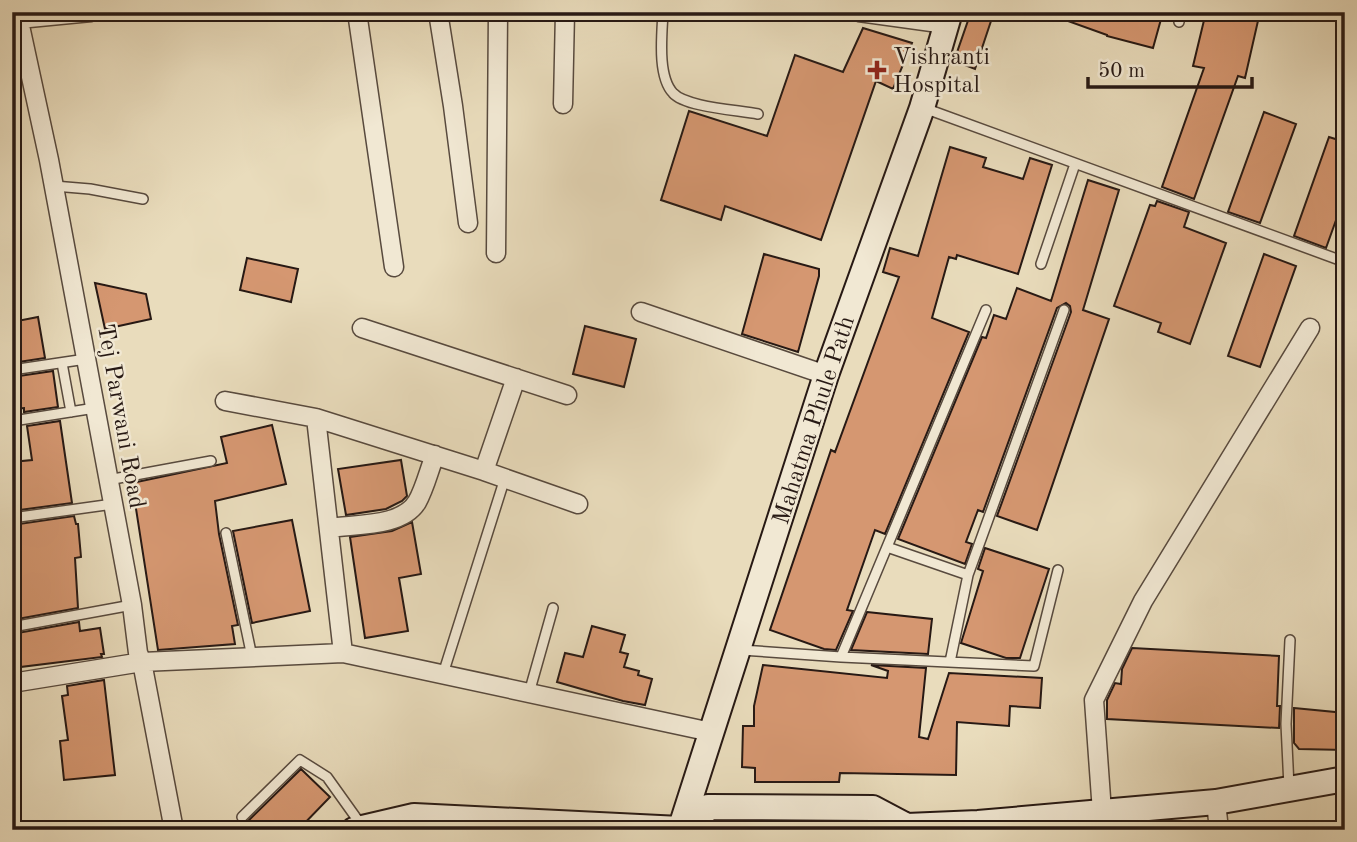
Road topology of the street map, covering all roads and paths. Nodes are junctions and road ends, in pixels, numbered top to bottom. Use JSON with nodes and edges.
{"nodes":[{"id":1,"x":91,"y":12,"type":"edge"},
{"id":2,"x":357,"y":12,"type":"edge"},
{"id":3,"x":438,"y":12,"type":"edge"},
{"id":4,"x":498,"y":12,"type":"edge"},
{"id":5,"x":565,"y":12,"type":"edge"},
{"id":6,"x":663,"y":12,"type":"edge"},
{"id":7,"x":859,"y":12,"type":"edge"},
{"id":8,"x":18,"y":16,"type":"edge"},
{"id":9,"x":948,"y":18,"type":"edge"},
{"id":10,"x":563,"y":104,"type":"dead end"},
{"id":11,"x":922,"y":108,"type":"junction"},
{"id":12,"x":758,"y":114,"type":"dead end"},
{"id":13,"x":1074,"y":164,"type":"junction"},
{"id":14,"x":54,"y":186,"type":"junction"},
{"id":15,"x":143,"y":199,"type":"dead end"},
{"id":16,"x":468,"y":223,"type":"dead end"},
{"id":17,"x":496,"y":253,"type":"dead end"},
{"id":18,"x":1345,"y":262,"type":"edge"},
{"id":19,"x":1041,"y":264,"type":"dead end"},
{"id":20,"x":394,"y":267,"type":"dead end"},
{"id":21,"x":986,"y":310,"type":"dead end"},
{"id":22,"x":1064,"y":310,"type":"dead end"},
{"id":23,"x":641,"y":312,"type":"dead end"},
{"id":24,"x":362,"y":328,"type":"dead end"},
{"id":25,"x":1310,"y":328,"type":"dead end"},
{"id":26,"x":86,"y":359,"type":"junction"},
{"id":27,"x":62,"y":363,"type":"junction"},
{"id":28,"x":12,"y":370,"type":"edge"},
{"id":29,"x":826,"y":376,"type":"junction"},
{"id":30,"x":516,"y":378,"type":"junction"},
{"id":31,"x":567,"y":395,"type":"dead end"},
{"id":32,"x":225,"y":401,"type":"dead end"},
{"id":33,"x":95,"y":408,"type":"junction"},
{"id":34,"x":71,"y":412,"type":"junction"},
{"id":35,"x":316,"y":418,"type":"junction"},
{"id":36,"x":13,"y":421,"type":"edge"},
{"id":37,"x":435,"y":455,"type":"junction"},
{"id":38,"x":211,"y":461,"type":"dead end"},
{"id":39,"x":484,"y":471,"type":"junction"},
{"id":40,"x":505,"y":478,"type":"junction"},
{"id":41,"x":108,"y":480,"type":"junction"},
{"id":42,"x":113,"y":504,"type":"junction"},
{"id":43,"x":578,"y":505,"type":"dead end"},
{"id":44,"x":12,"y":518,"type":"edge"},
{"id":45,"x":330,"y":528,"type":"junction"},
{"id":46,"x":226,"y":533,"type":"dead end"},
{"id":47,"x":887,"y":547,"type":"junction"},
{"id":48,"x":1058,"y":570,"type":"dead end"},
{"id":49,"x":968,"y":575,"type":"junction"},
{"id":50,"x":132,"y":606,"type":"junction"},
{"id":51,"x":553,"y":608,"type":"dead end"},
{"id":52,"x":12,"y":627,"type":"edge"},
{"id":53,"x":1290,"y":640,"type":"dead end"},
{"id":54,"x":736,"y":650,"type":"junction"},
{"id":55,"x":343,"y":653,"type":"junction"},
{"id":56,"x":252,"y":657,"type":"junction"},
{"id":57,"x":841,"y":657,"type":"junction"},
{"id":58,"x":142,"y":662,"type":"junction"},
{"id":59,"x":950,"y":662,"type":"junction"},
{"id":60,"x":443,"y":674,"type":"junction"},
{"id":61,"x":12,"y":683,"type":"edge"},
{"id":62,"x":529,"y":693,"type":"junction"},
{"id":63,"x":710,"y":732,"type":"junction"},
{"id":64,"x":1345,"y":779,"type":"edge"},
{"id":65,"x":1289,"y":789,"type":"junction"},
{"id":66,"x":1216,"y":802,"type":"junction"},
{"id":67,"x":1092,"y":816,"type":"junction"},
{"id":68,"x":242,"y":817,"type":"dead end"},
{"id":69,"x":978,"y":826,"type":"edge"},
{"id":70,"x":905,"y":828,"type":"edge"},
{"id":71,"x":359,"y":829,"type":"edge"},
{"id":72,"x":685,"y":829,"type":"edge"},
{"id":73,"x":174,"y":830,"type":"edge"},
{"id":74,"x":1219,"y":830,"type":"edge"}],
"edges":[{"from":1,"to":8,"type":"street"},
{"from":2,"to":20,"type":"street"},
{"from":3,"to":16,"type":"street"},
{"from":4,"to":17,"type":"street"},
{"from":5,"to":10,"type":"street"},
{"from":6,"to":12,"type":"lane"},
{"from":7,"to":9,"type":"street"},
{"from":8,"to":14,"type":"street","name":"Tej Parwani Road"},
{"from":9,"to":11,"type":"street","name":"Mahatma Phule Path"},
{"from":11,"to":13,"type":"lane"},
{"from":11,"to":29,"type":"street","name":"Mahatma Phule Path"},
{"from":13,"to":18,"type":"lane"},
{"from":13,"to":19,"type":"lane"},
{"from":14,"to":15,"type":"lane"},
{"from":14,"to":26,"type":"street","name":"Tej Parwani Road"},
{"from":21,"to":47,"type":"lane"},
{"from":22,"to":49,"type":"lane"},
{"from":23,"to":29,"type":"street"},
{"from":24,"to":30,"type":"street"},
{"from":25,"to":67,"type":"street"},
{"from":26,"to":27,"type":"lane"},
{"from":26,"to":33,"type":"street","name":"Tej Parwani Road"},
{"from":27,"to":28,"type":"lane"},
{"from":27,"to":34,"type":"lane"},
{"from":29,"to":54,"type":"street","name":"Mahatma Phule Path"},
{"from":30,"to":31,"type":"street"},
{"from":30,"to":39,"type":"street"},
{"from":32,"to":35,"type":"street"},
{"from":33,"to":34,"type":"lane"},
{"from":33,"to":41,"type":"street","name":"Tej Parwani Road"},
{"from":34,"to":36,"type":"lane"},
{"from":35,"to":37,"type":"street"},
{"from":35,"to":45,"type":"street"},
{"from":37,"to":39,"type":"street"},
{"from":37,"to":45,"type":"street"},
{"from":38,"to":41,"type":"lane"},
{"from":39,"to":40,"type":"street"},
{"from":40,"to":43,"type":"street"},
{"from":40,"to":60,"type":"lane"},
{"from":41,"to":42,"type":"street","name":"Tej Parwani Road"},
{"from":42,"to":44,"type":"lane"},
{"from":42,"to":50,"type":"street","name":"Tej Parwani Road"},
{"from":45,"to":55,"type":"street"},
{"from":46,"to":56,"type":"lane"},
{"from":47,"to":49,"type":"lane"},
{"from":47,"to":57,"type":"lane"},
{"from":48,"to":59,"type":"lane"},
{"from":49,"to":59,"type":"lane"},
{"from":50,"to":52,"type":"lane"},
{"from":50,"to":58,"type":"street","name":"Tej Parwani Road"},
{"from":51,"to":62,"type":"lane"},
{"from":53,"to":65,"type":"lane"},
{"from":54,"to":57,"type":"lane"},
{"from":54,"to":63,"type":"street","name":"Mahatma Phule Path"},
{"from":55,"to":56,"type":"street"},
{"from":55,"to":60,"type":"street"},
{"from":56,"to":58,"type":"street"},
{"from":57,"to":59,"type":"lane"},
{"from":58,"to":61,"type":"street"},
{"from":58,"to":73,"type":"street","name":"Tej Parwani Road"},
{"from":60,"to":62,"type":"street"},
{"from":62,"to":63,"type":"street"},
{"from":63,"to":72,"type":"street","name":"Mahatma Phule Path"},
{"from":64,"to":65,"type":"street"},
{"from":65,"to":66,"type":"street"},
{"from":66,"to":67,"type":"street"},
{"from":66,"to":74,"type":"street"},
{"from":67,"to":69,"type":"street"},
{"from":68,"to":71,"type":"lane"},
{"from":69,"to":70,"type":"street"},
{"from":70,"to":72,"type":"street"},
{"from":71,"to":72,"type":"street"}]}
